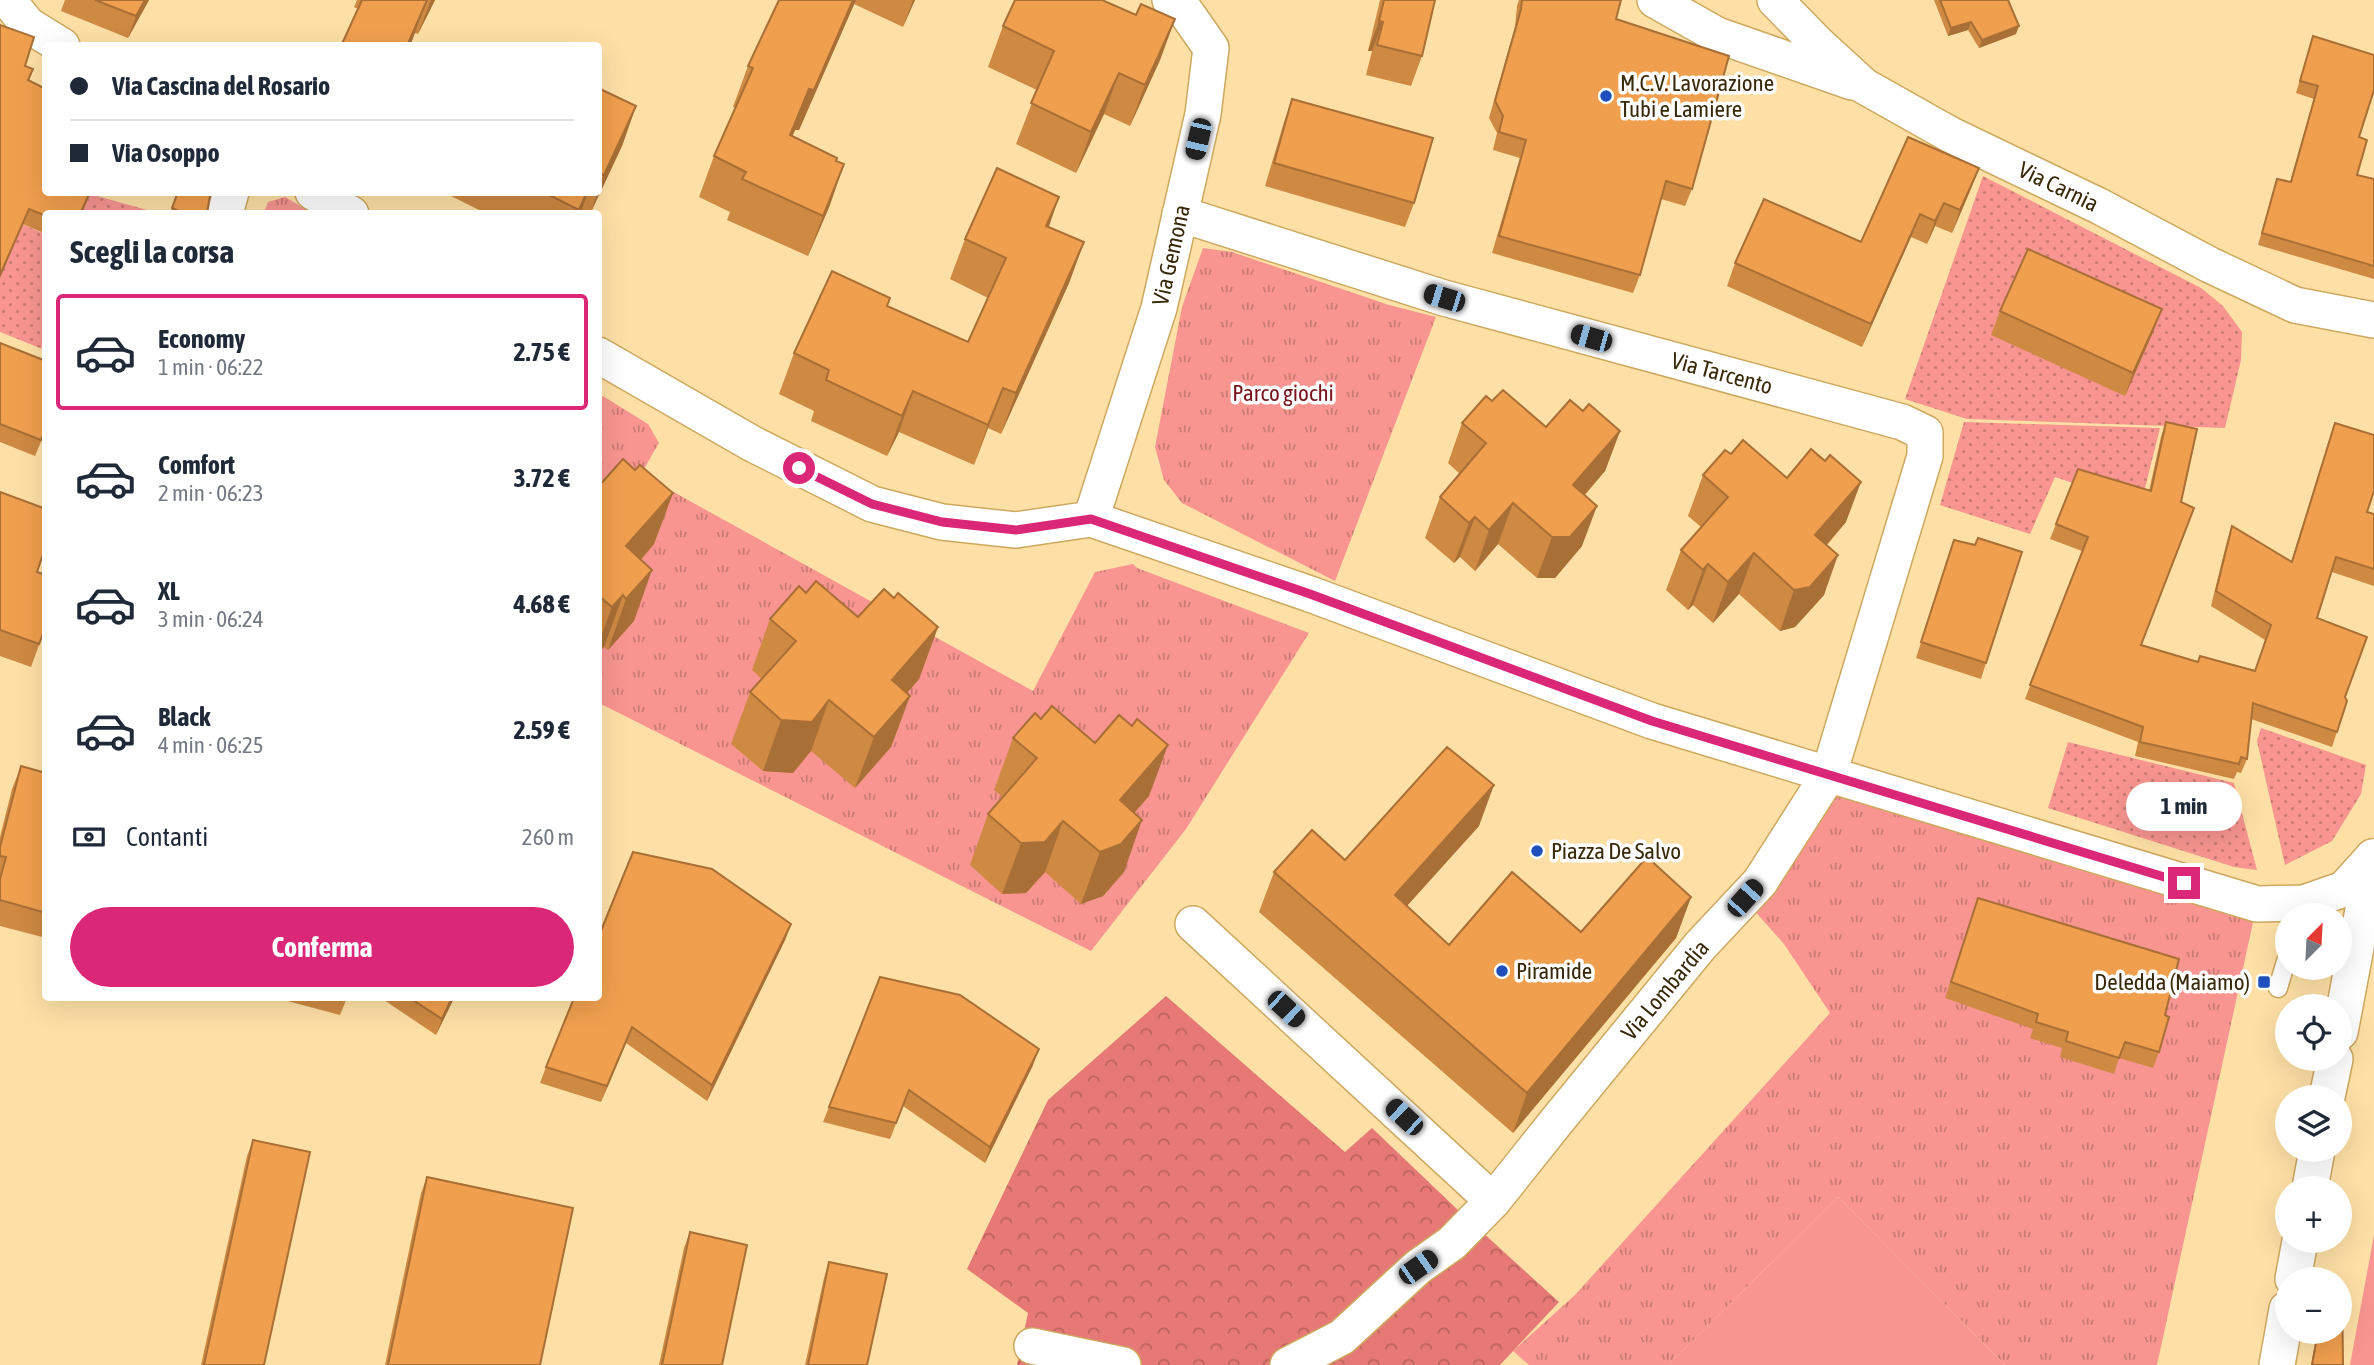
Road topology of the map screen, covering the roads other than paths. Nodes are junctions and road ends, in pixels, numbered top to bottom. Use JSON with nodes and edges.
{"nodes":[{"id":1,"x":8,"y":0,"type":"edge"},
{"id":2,"x":1170,"y":0,"type":"edge"},
{"id":3,"x":1655,"y":0,"type":"edge"},
{"id":4,"x":1774,"y":0,"type":"edge"},
{"id":5,"x":56,"y":42,"type":"edge"},
{"id":6,"x":1864,"y":86,"type":"junction"},
{"id":7,"x":320,"y":196,"type":"edge"},
{"id":8,"x":344,"y":210,"type":"edge"},
{"id":9,"x":1180,"y":214,"type":"junction"},
{"id":10,"x":2374,"y":320,"type":"edge"},
{"id":11,"x":602,"y":357,"type":"edge"},
{"id":12,"x":1091,"y":519,"type":"junction"},
{"id":13,"x":1829,"y":774,"type":"junction"},
{"id":14,"x":2373,"y":854,"type":"edge"},
{"id":15,"x":2315,"y":903,"type":"edge"},
{"id":16,"x":2275,"y":906,"type":"edge"},
{"id":17,"x":1193,"y":924,"type":"dead end"},
{"id":18,"x":2280,"y":980,"type":"edge"},
{"id":19,"x":2278,"y":988,"type":"dead end"},
{"id":20,"x":2347,"y":994,"type":"edge"},
{"id":21,"x":1493,"y":1201,"type":"junction"},
{"id":22,"x":2281,"y":1344,"type":"edge"},
{"id":23,"x":1032,"y":1346,"type":"dead end"},
{"id":24,"x":1123,"y":1365,"type":"edge"},
{"id":25,"x":1289,"y":1365,"type":"edge"},
{"id":26,"x":2277,"y":1365,"type":"edge"}],
"edges":[{"from":1,"to":5,"type":"street"},
{"from":2,"to":9,"type":"street","name":"Via Gemona"},
{"from":3,"to":6,"type":"street"},
{"from":4,"to":6,"type":"street","name":"Via Carnia"},
{"from":6,"to":10,"type":"street","name":"Via Carnia"},
{"from":7,"to":8,"type":"street"},
{"from":9,"to":12,"type":"street","name":"Via Gemona"},
{"from":9,"to":13,"type":"street","name":"Via Tarcento"},
{"from":11,"to":12,"type":"street"},
{"from":12,"to":13,"type":"street"},
{"from":13,"to":16,"type":"street"},
{"from":13,"to":21,"type":"street","name":"Via Lombardia"},
{"from":14,"to":15,"type":"street"},
{"from":14,"to":20,"type":"street"},
{"from":17,"to":21,"type":"street"},
{"from":18,"to":19,"type":"lane"},
{"from":21,"to":25,"type":"street","name":"Via Lombardia"},
{"from":22,"to":26,"type":"street"},
{"from":23,"to":24,"type":"street"}]}
